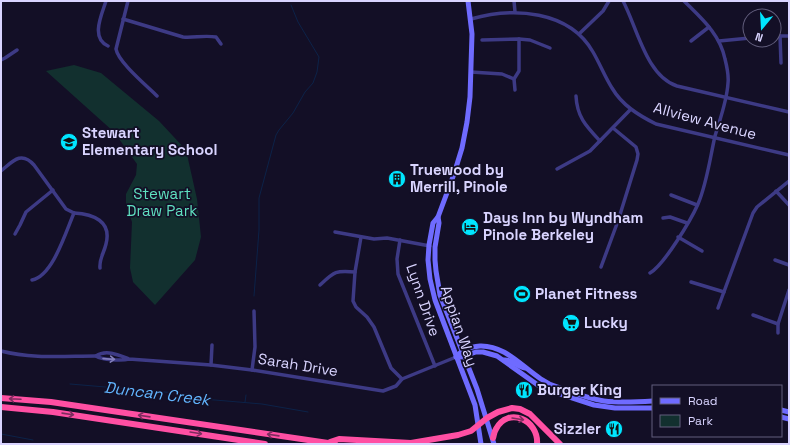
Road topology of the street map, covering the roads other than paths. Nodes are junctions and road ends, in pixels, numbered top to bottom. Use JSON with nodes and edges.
{"nodes":[{"id":1,"x":106,"y":1,"type":"edge"},
{"id":2,"x":128,"y":1,"type":"edge"},
{"id":3,"x":468,"y":1,"type":"edge"},
{"id":4,"x":514,"y":1,"type":"edge"},
{"id":5,"x":609,"y":1,"type":"edge"},
{"id":6,"x":623,"y":1,"type":"edge"},
{"id":7,"x":684,"y":1,"type":"edge"},
{"id":8,"x":515,"y":12,"type":"junction"},
{"id":9,"x":123,"y":19,"type":"junction"},
{"id":10,"x":471,"y":19,"type":"junction"},
{"id":11,"x":709,"y":27,"type":"junction"},
{"id":12,"x":579,"y":34,"type":"junction"},
{"id":13,"x":519,"y":39,"type":"junction"},
{"id":14,"x":742,"y":39,"type":"edge"},
{"id":15,"x":482,"y":40,"type":"dead end"},
{"id":16,"x":719,"y":41,"type":"junction"},
{"id":17,"x":691,"y":42,"type":"dead end"},
{"id":18,"x":221,"y":44,"type":"dead end"},
{"id":19,"x":108,"y":46,"type":"dead end"},
{"id":20,"x":550,"y":48,"type":"dead end"},
{"id":21,"x":780,"y":48,"type":"edge"},
{"id":22,"x":17,"y":50,"type":"dead end"},
{"id":23,"x":1,"y":60,"type":"edge"},
{"id":24,"x":781,"y":63,"type":"dead end"},
{"id":25,"x":471,"y":72,"type":"junction"},
{"id":26,"x":514,"y":79,"type":"junction"},
{"id":27,"x":515,"y":90,"type":"dead end"},
{"id":28,"x":157,"y":96,"type":"dead end"},
{"id":29,"x":576,"y":96,"type":"dead end"},
{"id":30,"x":726,"y":98,"type":"junction"},
{"id":31,"x":630,"y":110,"type":"junction"},
{"id":32,"x":789,"y":112,"type":"edge"},
{"id":33,"x":613,"y":128,"type":"junction"},
{"id":34,"x":715,"y":137,"type":"junction"},
{"id":35,"x":600,"y":141,"type":"junction"},
{"id":36,"x":789,"y":155,"type":"edge"},
{"id":37,"x":557,"y":169,"type":"dead end"},
{"id":38,"x":1,"y":172,"type":"edge"},
{"id":39,"x":789,"y":181,"type":"edge"},
{"id":40,"x":53,"y":190,"type":"junction"},
{"id":41,"x":776,"y":191,"type":"junction"},
{"id":42,"x":671,"y":195,"type":"dead end"},
{"id":43,"x":697,"y":205,"type":"junction"},
{"id":44,"x":789,"y":205,"type":"edge"},
{"id":45,"x":74,"y":213,"type":"junction"},
{"id":46,"x":438,"y":217,"type":"junction"},
{"id":47,"x":663,"y":218,"type":"dead end"},
{"id":48,"x":687,"y":223,"type":"junction"},
{"id":49,"x":335,"y":232,"type":"dead end"},
{"id":50,"x":15,"y":234,"type":"dead end"},
{"id":51,"x":361,"y":237,"type":"junction"},
{"id":52,"x":678,"y":237,"type":"junction"},
{"id":53,"x":400,"y":240,"type":"junction"},
{"id":54,"x":429,"y":245,"type":"junction"},
{"id":55,"x":435,"y":247,"type":"junction"},
{"id":56,"x":702,"y":251,"type":"dead end"},
{"id":57,"x":775,"y":260,"type":"dead end"},
{"id":58,"x":789,"y":265,"type":"edge"},
{"id":59,"x":600,"y":267,"type":"dead end"},
{"id":60,"x":100,"y":268,"type":"dead end"},
{"id":61,"x":355,"y":272,"type":"junction"},
{"id":62,"x":650,"y":273,"type":"dead end"},
{"id":63,"x":32,"y":280,"type":"dead end"},
{"id":64,"x":691,"y":282,"type":"dead end"},
{"id":65,"x":320,"y":285,"type":"dead end"},
{"id":66,"x":789,"y":290,"type":"edge"},
{"id":67,"x":724,"y":292,"type":"junction"},
{"id":68,"x":718,"y":308,"type":"dead end"},
{"id":69,"x":254,"y":311,"type":"dead end"},
{"id":70,"x":753,"y":316,"type":"dead end"},
{"id":71,"x":778,"y":324,"type":"junction"},
{"id":72,"x":778,"y":333,"type":"dead end"},
{"id":73,"x":212,"y":345,"type":"dead end"},
{"id":74,"x":1,"y":351,"type":"edge"},
{"id":75,"x":463,"y":353,"type":"junction"},
{"id":76,"x":456,"y":357,"type":"junction"},
{"id":77,"x":503,"y":360,"type":"junction"},
{"id":78,"x":211,"y":365,"type":"junction"},
{"id":79,"x":435,"y":366,"type":"junction"},
{"id":80,"x":526,"y":368,"type":"junction"},
{"id":81,"x":252,"y":370,"type":"junction"},
{"id":82,"x":520,"y":372,"type":"junction"},
{"id":83,"x":402,"y":379,"type":"junction"},
{"id":84,"x":542,"y":380,"type":"junction"},
{"id":85,"x":1,"y":398,"type":"edge"},
{"id":86,"x":652,"y":401,"type":"edge"},
{"id":87,"x":1,"y":407,"type":"edge"},
{"id":88,"x":652,"y":408,"type":"edge"},
{"id":89,"x":487,"y":418,"type":"junction"},
{"id":90,"x":479,"y":425,"type":"junction"},
{"id":91,"x":494,"y":441,"type":"edge"},
{"id":92,"x":325,"y":443,"type":"junction"},
{"id":93,"x":265,"y":444,"type":"edge"},
{"id":94,"x":335,"y":444,"type":"edge"},
{"id":95,"x":481,"y":444,"type":"edge"},
{"id":96,"x":537,"y":444,"type":"edge"},
{"id":97,"x":560,"y":444,"type":"edge"}],
"edges":[{"from":1,"to":19,"type":"street"},
{"from":2,"to":9,"type":"street"},
{"from":3,"to":10,"type":"main road","name":"Appian Way"},
{"from":4,"to":8,"type":"street"},
{"from":5,"to":12,"type":"street"},
{"from":6,"to":30,"type":"street"},
{"from":7,"to":11,"type":"street"},
{"from":8,"to":10,"type":"street","name":"Allview Avenue"},
{"from":8,"to":12,"type":"street","name":"Allview Avenue"},
{"from":9,"to":18,"type":"street"},
{"from":9,"to":28,"type":"street"},
{"from":10,"to":25,"type":"main road","name":"Appian Way"},
{"from":11,"to":16,"type":"street"},
{"from":11,"to":17,"type":"street"},
{"from":12,"to":31,"type":"street","name":"Allview Avenue"},
{"from":13,"to":15,"type":"street"},
{"from":13,"to":20,"type":"street"},
{"from":13,"to":26,"type":"street"},
{"from":14,"to":16,"type":"street"},
{"from":16,"to":30,"type":"street"},
{"from":21,"to":24,"type":"street"},
{"from":22,"to":23,"type":"street"},
{"from":25,"to":26,"type":"street"},
{"from":25,"to":46,"type":"main road","name":"Appian Way"},
{"from":26,"to":27,"type":"street"},
{"from":29,"to":35,"type":"street"},
{"from":30,"to":32,"type":"street"},
{"from":30,"to":34,"type":"street"},
{"from":31,"to":33,"type":"street"},
{"from":31,"to":34,"type":"street","name":"Allview Avenue"},
{"from":33,"to":35,"type":"street"},
{"from":33,"to":59,"type":"street"},
{"from":34,"to":36,"type":"street","name":"Allview Avenue"},
{"from":34,"to":43,"type":"street"},
{"from":35,"to":37,"type":"street"},
{"from":38,"to":40,"type":"street"},
{"from":39,"to":41,"type":"street"},
{"from":40,"to":45,"type":"street"},
{"from":40,"to":50,"type":"street"},
{"from":41,"to":44,"type":"street"},
{"from":41,"to":67,"type":"street"},
{"from":42,"to":43,"type":"street"},
{"from":43,"to":48,"type":"street"},
{"from":45,"to":60,"type":"street"},
{"from":45,"to":63,"type":"street"},
{"from":46,"to":54,"type":"main road","name":"Appian Way"},
{"from":46,"to":55,"type":"main road","name":"Appian Way"},
{"from":47,"to":48,"type":"street"},
{"from":48,"to":52,"type":"street"},
{"from":49,"to":51,"type":"street"},
{"from":51,"to":53,"type":"street"},
{"from":51,"to":61,"type":"street"},
{"from":52,"to":56,"type":"street"},
{"from":52,"to":62,"type":"street"},
{"from":53,"to":54,"type":"street"},
{"from":53,"to":79,"type":"street","name":"Lynn Drive"},
{"from":54,"to":55,"type":"street"},
{"from":54,"to":76,"type":"main road","name":"Appian Way"},
{"from":55,"to":75,"type":"main road","name":"Appian Way"},
{"from":57,"to":58,"type":"street"},
{"from":61,"to":65,"type":"street"},
{"from":61,"to":83,"type":"street"},
{"from":64,"to":67,"type":"street"},
{"from":66,"to":71,"type":"street"},
{"from":67,"to":68,"type":"street"},
{"from":69,"to":81,"type":"street"},
{"from":70,"to":71,"type":"street"},
{"from":71,"to":72,"type":"street"},
{"from":73,"to":78,"type":"street"},
{"from":74,"to":78,"type":"street","name":"Sarah Drive"},
{"from":75,"to":76,"type":"main road"},
{"from":75,"to":77,"type":"main road"},
{"from":75,"to":80,"type":"main road"},
{"from":75,"to":89,"type":"main road","name":"Appian Way"},
{"from":76,"to":79,"type":"street","name":"Sarah Drive"},
{"from":76,"to":90,"type":"main road","name":"Appian Way"},
{"from":77,"to":80,"type":"main road"},
{"from":77,"to":82,"type":"main road"},
{"from":78,"to":81,"type":"street","name":"Sarah Drive"},
{"from":79,"to":83,"type":"street","name":"Sarah Drive"},
{"from":80,"to":84,"type":"main road"},
{"from":81,"to":83,"type":"street","name":"Sarah Drive"},
{"from":82,"to":84,"type":"main road"},
{"from":82,"to":88,"type":"main road"},
{"from":84,"to":86,"type":"main road"},
{"from":92,"to":85,"type":"highway","one_way":true},
{"from":87,"to":93,"type":"highway","one_way":true},
{"from":89,"to":90,"type":"highway"},
{"from":89,"to":91,"type":"main road","name":"Appian Way"},
{"from":89,"to":97,"type":"highway"},
{"from":90,"to":92,"type":"highway"},
{"from":90,"to":95,"type":"main road","name":"Appian Way"},
{"from":91,"to":96,"type":"highway","one_way":true},
{"from":92,"to":94,"type":"highway"}]}
